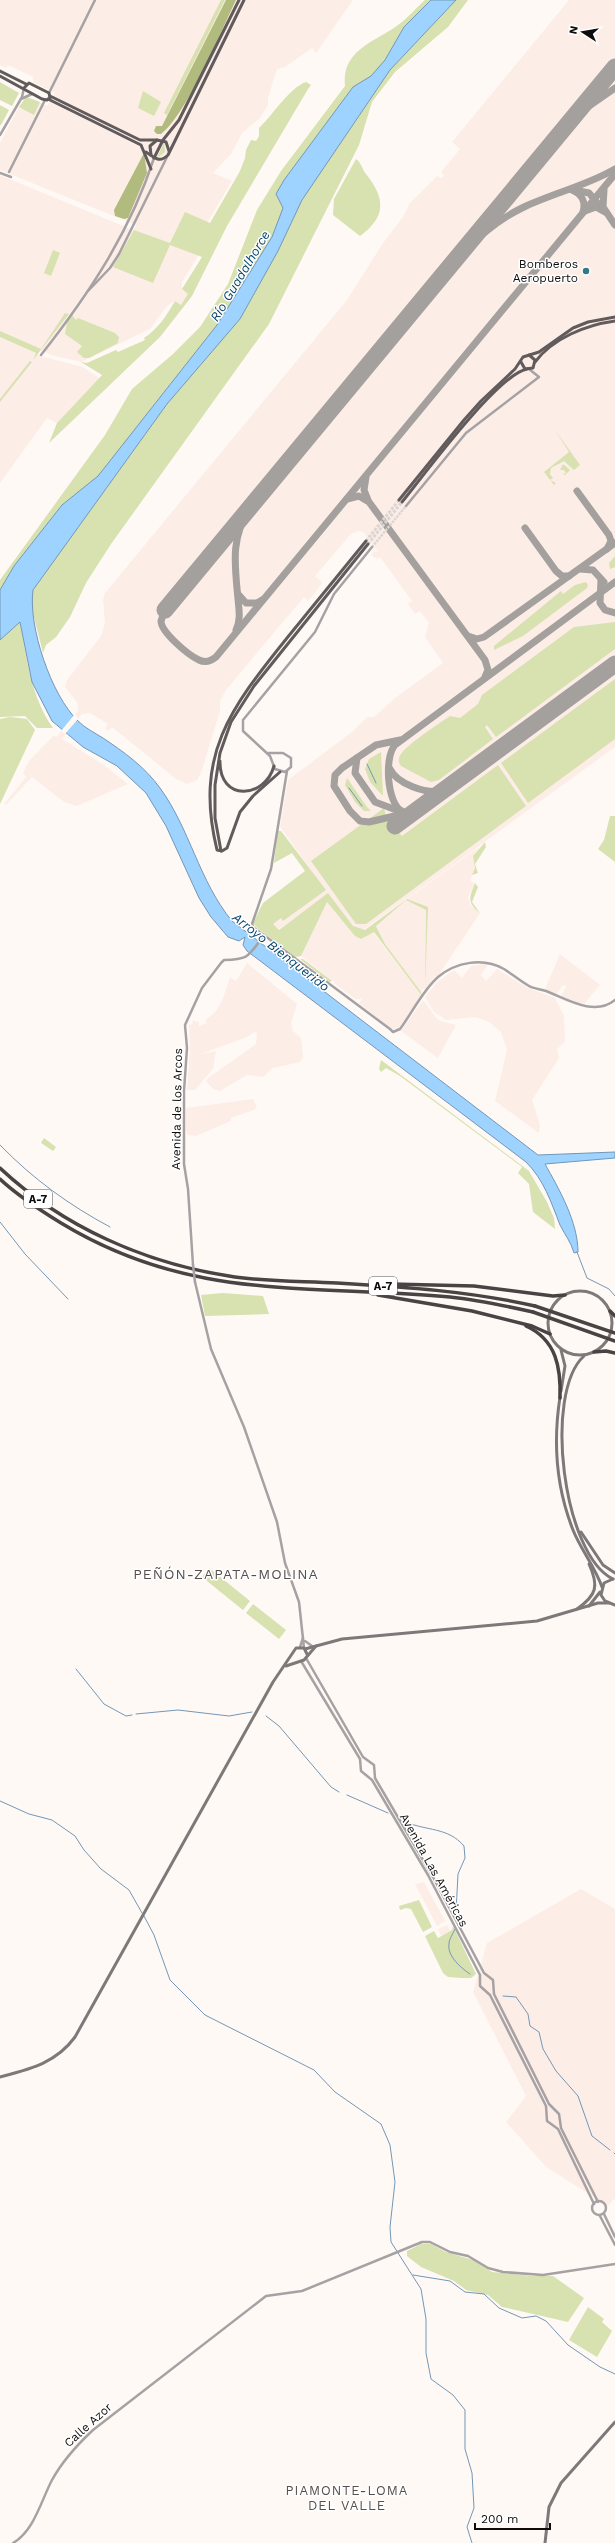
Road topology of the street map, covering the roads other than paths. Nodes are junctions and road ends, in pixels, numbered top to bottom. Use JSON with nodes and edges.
{"nodes":[{"id":1,"x":95,"y":0,"type":"edge"},
{"id":2,"x":239,"y":0,"type":"edge"},
{"id":3,"x":244,"y":0,"type":"edge"},
{"id":4,"x":0,"y":71,"type":"edge"},
{"id":5,"x":0,"y":76,"type":"edge"},
{"id":6,"x":26,"y":84,"type":"junction"},
{"id":7,"x":24,"y":88,"type":"junction"},
{"id":8,"x":32,"y":94,"type":"junction"},
{"id":9,"x":50,"y":94,"type":"junction"},
{"id":10,"x":21,"y":99,"type":"junction"},
{"id":11,"x":47,"y":100,"type":"junction"},
{"id":12,"x":0,"y":135,"type":"edge"},
{"id":13,"x":157,"y":140,"type":"junction"},
{"id":14,"x":163,"y":140,"type":"junction"},
{"id":15,"x":146,"y":152,"type":"junction"},
{"id":16,"x":151,"y":155,"type":"junction"},
{"id":17,"x":168,"y":155,"type":"junction"},
{"id":18,"x":154,"y":158,"type":"junction"},
{"id":19,"x":151,"y":169,"type":"junction"},
{"id":20,"x":1,"y":173,"type":"edge"},
{"id":21,"x":84,"y":296,"type":"junction"},
{"id":22,"x":615,"y":317,"type":"edge"},
{"id":23,"x":615,"y":321,"type":"edge"},
{"id":24,"x":41,"y":355,"type":"dead end"},
{"id":25,"x":529,"y":355,"type":"junction"},
{"id":26,"x":521,"y":362,"type":"junction"},
{"id":27,"x":535,"y":364,"type":"junction"},
{"id":28,"x":528,"y":369,"type":"junction"},
{"id":29,"x":535,"y":373,"type":"junction"},
{"id":30,"x":406,"y":506,"type":"tunnel mouth"},
{"id":31,"x":372,"y":547,"type":"tunnel mouth"},
{"id":32,"x":220,"y":753,"type":"junction"},
{"id":33,"x":268,"y":753,"type":"junction"},
{"id":34,"x":277,"y":754,"type":"junction"},
{"id":35,"x":273,"y":761,"type":"junction"},
{"id":36,"x":274,"y":766,"type":"junction"},
{"id":37,"x":287,"y":771,"type":"junction"},
{"id":38,"x":282,"y":772,"type":"junction"},
{"id":39,"x":284,"y":778,"type":"junction"},
{"id":40,"x":220,"y":850,"type":"junction"},
{"id":41,"x":264,"y":935,"type":"junction"},
{"id":42,"x":615,"y":1000,"type":"edge"},
{"id":43,"x":0,"y":1168,"type":"edge"},
{"id":44,"x":0,"y":1179,"type":"edge"},
{"id":45,"x":360,"y":1285,"type":"junction"},
{"id":46,"x":359,"y":1292,"type":"junction"},
{"id":47,"x":565,"y":1295,"type":"junction"},
{"id":48,"x":610,"y":1311,"type":"junction"},
{"id":49,"x":615,"y":1316,"type":"edge"},
{"id":50,"x":516,"y":1322,"type":"junction"},
{"id":51,"x":615,"y":1333,"type":"edge"},
{"id":52,"x":550,"y":1334,"type":"junction"},
{"id":53,"x":615,"y":1341,"type":"edge"},
{"id":54,"x":561,"y":1350,"type":"junction"},
{"id":55,"x":594,"y":1352,"type":"junction"},
{"id":56,"x":615,"y":1353,"type":"edge"},
{"id":57,"x":584,"y":1356,"type":"junction"},
{"id":58,"x":560,"y":1398,"type":"junction"},
{"id":59,"x":578,"y":1528,"type":"junction"},
{"id":60,"x":584,"y":1553,"type":"junction"},
{"id":61,"x":615,"y":1573,"type":"edge"},
{"id":62,"x":614,"y":1579,"type":"edge"},
{"id":63,"x":602,"y":1589,"type":"junction"},
{"id":64,"x":608,"y":1604,"type":"junction"},
{"id":65,"x":615,"y":1605,"type":"edge"},
{"id":66,"x":589,"y":1606,"type":"junction"},
{"id":67,"x":572,"y":1612,"type":"junction"},
{"id":68,"x":303,"y":1630,"type":"junction"},
{"id":69,"x":304,"y":1639,"type":"junction"},
{"id":70,"x":318,"y":1644,"type":"junction"},
{"id":71,"x":312,"y":1646,"type":"junction"},
{"id":72,"x":303,"y":1648,"type":"junction"},
{"id":73,"x":293,"y":1654,"type":"junction"},
{"id":74,"x":306,"y":1655,"type":"junction"},
{"id":75,"x":299,"y":1661,"type":"junction"},
{"id":76,"x":284,"y":1667,"type":"junction"},
{"id":77,"x":367,"y":1761,"type":"junction"},
{"id":78,"x":361,"y":1765,"type":"junction"},
{"id":79,"x":373,"y":1772,"type":"junction"},
{"id":80,"x":366,"y":1774,"type":"junction"},
{"id":81,"x":487,"y":1976,"type":"junction"},
{"id":82,"x":480,"y":1979,"type":"junction"},
{"id":83,"x":492,"y":1986,"type":"junction"},
{"id":84,"x":484,"y":1989,"type":"junction"},
{"id":85,"x":0,"y":2077,"type":"edge"},
{"id":86,"x":553,"y":2110,"type":"junction"},
{"id":87,"x":548,"y":2113,"type":"junction"},
{"id":88,"x":559,"y":2121,"type":"junction"},
{"id":89,"x":553,"y":2124,"type":"junction"},
{"id":90,"x":598,"y":2202,"type":"junction"},
{"id":91,"x":594,"y":2204,"type":"junction"},
{"id":92,"x":604,"y":2214,"type":"junction"},
{"id":93,"x":599,"y":2215,"type":"junction"},
{"id":94,"x":615,"y":2237,"type":"edge"},
{"id":95,"x":615,"y":2245,"type":"edge"},
{"id":96,"x":615,"y":2264,"type":"edge"},
{"id":97,"x":615,"y":2422,"type":"edge"},
{"id":98,"x":13,"y":2543,"type":"edge"},
{"id":99,"x":545,"y":2543,"type":"edge"}],
"edges":[{"from":1,"to":9,"type":"street"},
{"from":2,"to":14,"type":"main road"},
{"from":3,"to":17,"type":"main road"},
{"from":4,"to":6,"type":"main road"},
{"from":5,"to":7,"type":"main road"},
{"from":6,"to":7,"type":"main road"},
{"from":6,"to":9,"type":"main road"},
{"from":7,"to":8,"type":"main road"},
{"from":7,"to":10,"type":"street"},
{"from":8,"to":10,"type":"street"},
{"from":8,"to":11,"type":"main road"},
{"from":9,"to":11,"type":"main road"},
{"from":9,"to":13,"type":"main road"},
{"from":10,"to":12,"type":"street"},
{"from":11,"to":15,"type":"main road"},
{"from":11,"to":20,"type":"street"},
{"from":13,"to":14,"type":"main road"},
{"from":13,"to":16,"type":"main road"},
{"from":14,"to":17,"type":"main road"},
{"from":14,"to":18,"type":"main road"},
{"from":15,"to":16,"type":"main road"},
{"from":15,"to":19,"type":"main road"},
{"from":16,"to":18,"type":"main road"},
{"from":17,"to":18,"type":"main road"},
{"from":17,"to":21,"type":"street"},
{"from":18,"to":19,"type":"street"},
{"from":19,"to":21,"type":"street"},
{"from":21,"to":24,"type":"street"},
{"from":22,"to":25,"type":"main road"},
{"from":23,"to":27,"type":"main road"},
{"from":25,"to":26,"type":"main road"},
{"from":25,"to":27,"type":"main road"},
{"from":26,"to":28,"type":"main road"},
{"from":26,"to":28,"type":"main road"},
{"from":27,"to":28,"type":"main road"},
{"from":27,"to":29,"type":"street"},
{"from":28,"to":29,"type":"street"},
{"from":29,"to":30,"type":"street"},
{"from":31,"to":33,"type":"street"},
{"from":32,"to":36,"type":"main road"},
{"from":32,"to":40,"type":"main road"},
{"from":32,"to":40,"type":"main road"},
{"from":33,"to":34,"type":"street"},
{"from":33,"to":35,"type":"street"},
{"from":34,"to":35,"type":"street"},
{"from":34,"to":37,"type":"street"},
{"from":35,"to":36,"type":"street"},
{"from":36,"to":38,"type":"street"},
{"from":37,"to":38,"type":"street"},
{"from":37,"to":39,"type":"street"},
{"from":38,"to":39,"type":"street"},
{"from":38,"to":40,"type":"main road"},
{"from":39,"to":41,"type":"street"},
{"from":41,"to":42,"type":"street"},
{"from":41,"to":68,"type":"street","name":"Avenida de los Arcos","bridge":true},
{"from":43,"to":45,"type":"highway","number":"A-7"},
{"from":44,"to":46,"type":"highway","number":"A-7"},
{"from":45,"to":47,"type":"highway"},
{"from":45,"to":51,"type":"highway","number":"A-7","bridge":true},
{"from":46,"to":50,"type":"highway"},
{"from":46,"to":53,"type":"highway","number":"A-7","bridge":true},
{"from":47,"to":48,"type":"main road"},
{"from":47,"to":52,"type":"main road"},
{"from":48,"to":49,"type":"highway"},
{"from":48,"to":55,"type":"main road"},
{"from":50,"to":52,"type":"highway"},
{"from":50,"to":58,"type":"highway"},
{"from":52,"to":54,"type":"main road"},
{"from":54,"to":57,"type":"main road"},
{"from":54,"to":58,"type":"main road"},
{"from":55,"to":56,"type":"highway"},
{"from":55,"to":57,"type":"main road"},
{"from":57,"to":59,"type":"main road"},
{"from":58,"to":60,"type":"main road"},
{"from":59,"to":61,"type":"main road"},
{"from":59,"to":62,"type":"main road"},
{"from":60,"to":63,"type":"main road"},
{"from":60,"to":67,"type":"main road"},
{"from":62,"to":63,"type":"main road"},
{"from":63,"to":64,"type":"main road"},
{"from":63,"to":66,"type":"main road"},
{"from":64,"to":65,"type":"main road"},
{"from":64,"to":66,"type":"main road"},
{"from":66,"to":67,"type":"main road"},
{"from":67,"to":70,"type":"main road"},
{"from":68,"to":69,"type":"street","name":"Avenida de los Arcos"},
{"from":68,"to":72,"type":"street"},
{"from":69,"to":71,"type":"street"},
{"from":69,"to":72,"type":"street","name":"Avenida de los Arcos"},
{"from":70,"to":71,"type":"main road"},
{"from":70,"to":74,"type":"main road"},
{"from":71,"to":72,"type":"main road"},
{"from":72,"to":73,"type":"main road"},
{"from":72,"to":74,"type":"main road"},
{"from":73,"to":75,"type":"main road"},
{"from":73,"to":76,"type":"main road"},
{"from":74,"to":75,"type":"main road"},
{"from":74,"to":77,"type":"street"},
{"from":75,"to":76,"type":"main road"},
{"from":75,"to":78,"type":"street"},
{"from":76,"to":85,"type":"main road"},
{"from":77,"to":78,"type":"street"},
{"from":77,"to":79,"type":"street"},
{"from":78,"to":80,"type":"street"},
{"from":79,"to":80,"type":"street"},
{"from":79,"to":81,"type":"street","name":"Avenida Las Américas"},
{"from":80,"to":82,"type":"street","name":"Avenida Las Américas"},
{"from":81,"to":82,"type":"street"},
{"from":81,"to":83,"type":"street"},
{"from":82,"to":84,"type":"street"},
{"from":83,"to":84,"type":"street"},
{"from":83,"to":86,"type":"street"},
{"from":84,"to":87,"type":"street"},
{"from":86,"to":87,"type":"street"},
{"from":86,"to":88,"type":"street"},
{"from":87,"to":89,"type":"street"},
{"from":88,"to":89,"type":"street"},
{"from":88,"to":90,"type":"street"},
{"from":89,"to":91,"type":"street"},
{"from":90,"to":91,"type":"street"},
{"from":90,"to":92,"type":"street"},
{"from":91,"to":93,"type":"street"},
{"from":92,"to":93,"type":"street"},
{"from":92,"to":94,"type":"street"},
{"from":93,"to":95,"type":"street"},
{"from":96,"to":98,"type":"street","name":"Calle Azor"},
{"from":97,"to":99,"type":"main road"}]}
